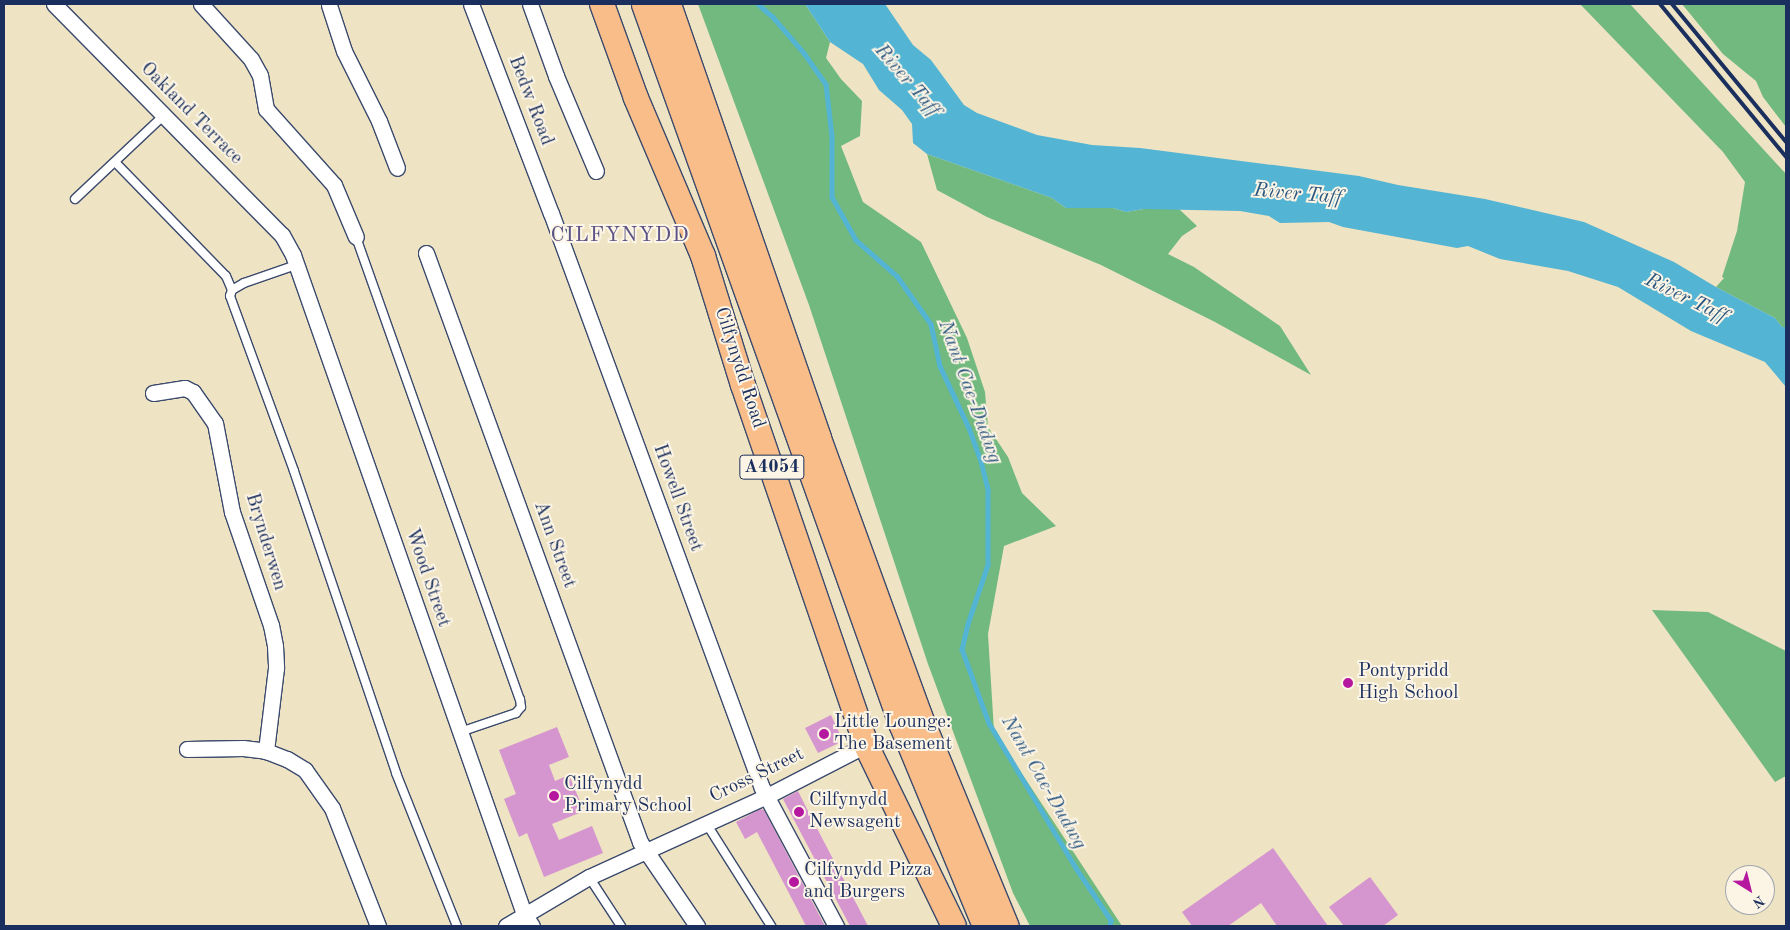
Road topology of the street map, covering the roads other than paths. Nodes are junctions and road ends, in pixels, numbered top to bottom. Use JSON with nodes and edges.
{"nodes":[{"id":1,"x":54,"y":4,"type":"edge"},
{"id":2,"x":201,"y":4,"type":"edge"},
{"id":3,"x":328,"y":4,"type":"edge"},
{"id":4,"x":471,"y":4,"type":"edge"},
{"id":5,"x":530,"y":4,"type":"edge"},
{"id":6,"x":602,"y":4,"type":"edge"},
{"id":7,"x":644,"y":4,"type":"edge"},
{"id":8,"x":668,"y":4,"type":"edge"},
{"id":9,"x":164,"y":116,"type":"junction"},
{"id":10,"x":115,"y":162,"type":"junction"},
{"id":11,"x":397,"y":168,"type":"dead end"},
{"id":12,"x":596,"y":172,"type":"dead end"},
{"id":13,"x":75,"y":199,"type":"dead end"},
{"id":14,"x":551,"y":213,"type":"joint"},
{"id":15,"x":356,"y":237,"type":"joint"},
{"id":16,"x":426,"y":252,"type":"dead end"},
{"id":17,"x":295,"y":260,"type":"junction"},
{"id":18,"x":232,"y":290,"type":"junction"},
{"id":19,"x":153,"y":393,"type":"dead end"},
{"id":20,"x":460,"y":732,"type":"junction"},
{"id":21,"x":866,"y":745,"type":"junction"},
{"id":22,"x":188,"y":749,"type":"dead end"},
{"id":23,"x":266,"y":751,"type":"junction"},
{"id":24,"x":767,"y":796,"type":"junction"},
{"id":25,"x":706,"y":823,"type":"junction"},
{"id":26,"x":645,"y":850,"type":"junction"},
{"id":27,"x":589,"y":877,"type":"junction"},
{"id":28,"x":528,"y":920,"type":"edge"},
{"id":29,"x":378,"y":926,"type":"edge"},
{"id":30,"x":457,"y":926,"type":"edge"},
{"id":31,"x":506,"y":926,"type":"edge"},
{"id":32,"x":622,"y":926,"type":"edge"},
{"id":33,"x":697,"y":926,"type":"edge"},
{"id":34,"x":772,"y":926,"type":"edge"},
{"id":35,"x":836,"y":926,"type":"edge"},
{"id":36,"x":954,"y":926,"type":"edge"},
{"id":37,"x":985,"y":926,"type":"edge"},
{"id":38,"x":1006,"y":926,"type":"edge"}],
"edges":[{"from":1,"to":9,"type":"street","name":"Oakland Terrace"},
{"from":2,"to":15,"type":"street"},
{"from":3,"to":11,"type":"street"},
{"from":4,"to":14,"type":"street","name":"Bedw Road"},
{"from":5,"to":12,"type":"street"},
{"from":6,"to":21,"type":"main road","name":"Cilfynydd Road","number":"A4054"},
{"from":7,"to":37,"type":"highway"},
{"from":8,"to":38,"type":"highway"},
{"from":9,"to":10,"type":"lane"},
{"from":9,"to":17,"type":"street","name":"Oakland Terrace"},
{"from":10,"to":13,"type":"lane"},
{"from":10,"to":18,"type":"lane"},
{"from":14,"to":24,"type":"street","name":"Howell Street"},
{"from":15,"to":20,"type":"lane"},
{"from":16,"to":26,"type":"street","name":"Ann Street"},
{"from":17,"to":18,"type":"lane"},
{"from":17,"to":20,"type":"street","name":"Wood Street"},
{"from":18,"to":30,"type":"lane"},
{"from":19,"to":23,"type":"street","name":"Brynderwen"},
{"from":20,"to":28,"type":"street","name":"Wood Street"},
{"from":21,"to":24,"type":"street","name":"Cross Street"},
{"from":21,"to":36,"type":"main road","name":"Cilfynydd Road","number":"A4054"},
{"from":22,"to":23,"type":"street"},
{"from":23,"to":29,"type":"street"},
{"from":24,"to":25,"type":"street","name":"Cross Street"},
{"from":24,"to":35,"type":"street","name":"Howell Street"},
{"from":25,"to":26,"type":"street","name":"Cross Street"},
{"from":25,"to":34,"type":"lane"},
{"from":26,"to":27,"type":"street","name":"Cross Street"},
{"from":26,"to":33,"type":"street","name":"Ann Street"},
{"from":27,"to":28,"type":"street","name":"Cross Street"},
{"from":27,"to":32,"type":"lane"},
{"from":28,"to":31,"type":"street","name":"Cross Street"}]}
